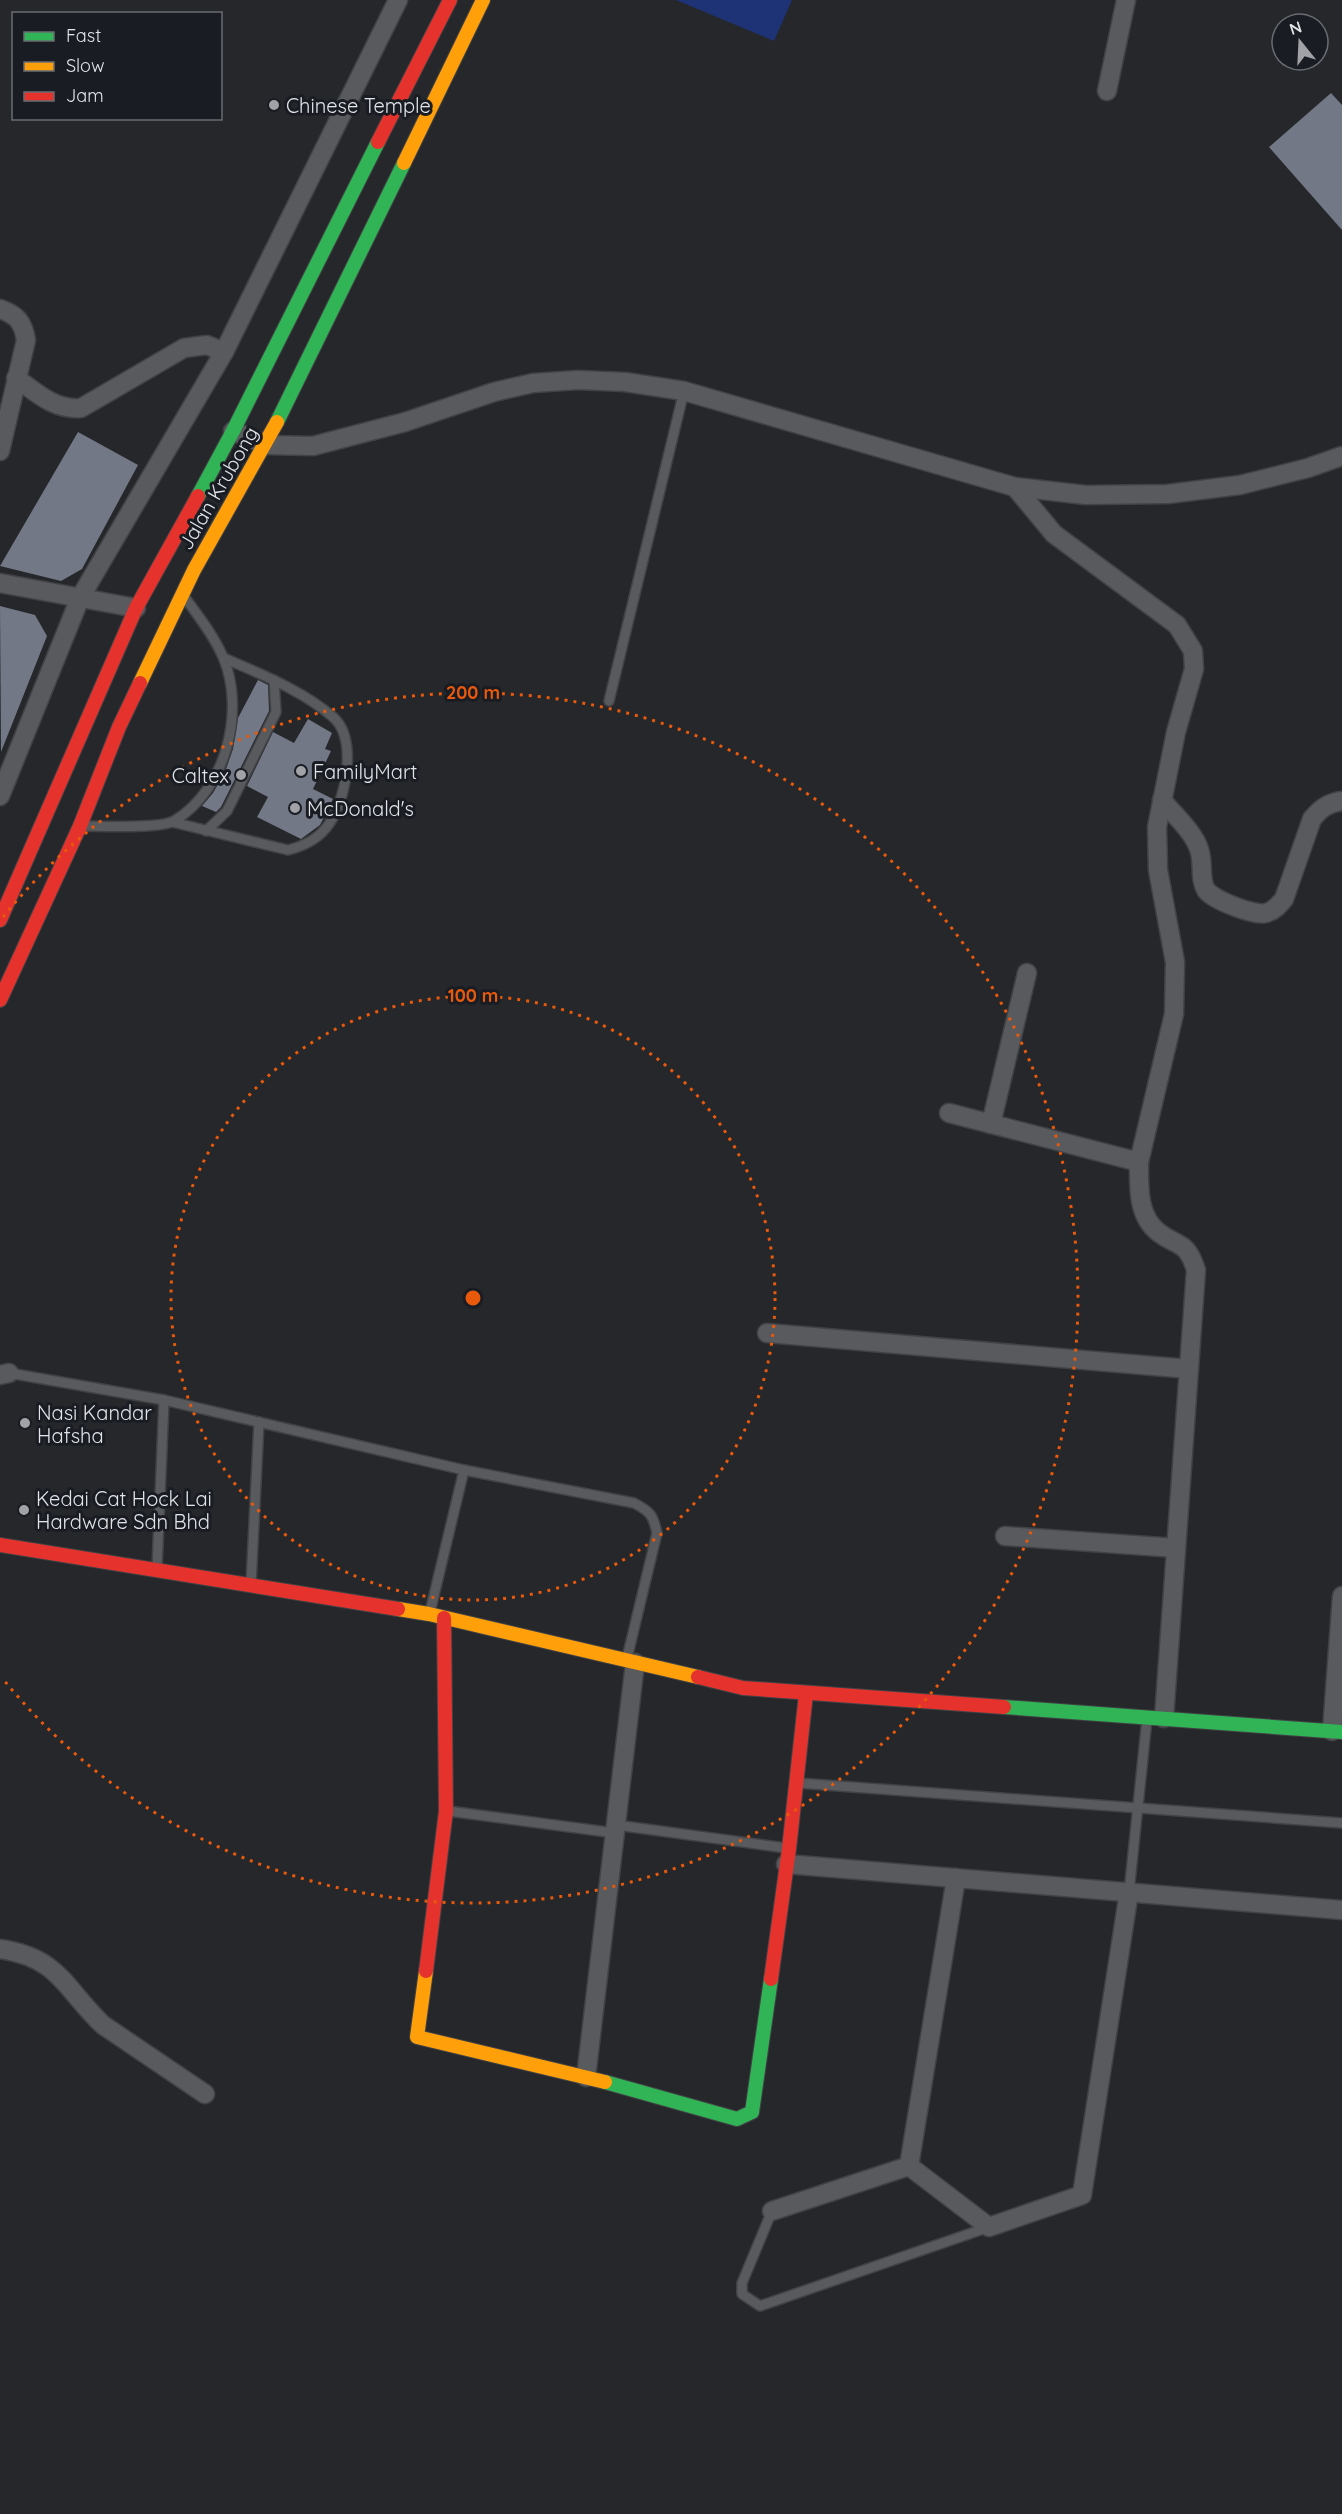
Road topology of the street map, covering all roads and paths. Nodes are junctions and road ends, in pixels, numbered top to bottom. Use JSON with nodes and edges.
{"nodes":[{"id":1,"x":398,"y":0,"type":"edge"},
{"id":2,"x":450,"y":0,"type":"edge"},
{"id":3,"x":483,"y":0,"type":"edge"},
{"id":4,"x":1126,"y":0,"type":"edge"},
{"id":5,"x":1107,"y":91,"type":"dead end"},
{"id":6,"x":0,"y":309,"type":"edge"},
{"id":7,"x":224,"y":352,"type":"junction"},
{"id":8,"x":16,"y":378,"type":"junction"},
{"id":9,"x":684,"y":391,"type":"junction"},
{"id":10,"x":233,"y":431,"type":"junction"},
{"id":11,"x":266,"y":445,"type":"junction"},
{"id":12,"x":0,"y":451,"type":"edge"},
{"id":13,"x":1342,"y":456,"type":"edge"},
{"id":14,"x":1015,"y":487,"type":"junction"},
{"id":15,"x":0,"y":583,"type":"edge"},
{"id":16,"x":182,"y":595,"type":"junction"},
{"id":17,"x":80,"y":598,"type":"junction"},
{"id":18,"x":136,"y":608,"type":"junction"},
{"id":19,"x":224,"y":658,"type":"junction"},
{"id":20,"x":274,"y":680,"type":"junction"},
{"id":21,"x":609,"y":701,"type":"dead end"},
{"id":22,"x":0,"y":796,"type":"edge"},
{"id":23,"x":1162,"y":800,"type":"junction"},
{"id":24,"x":1342,"y":801,"type":"edge"},
{"id":25,"x":172,"y":822,"type":"junction"},
{"id":26,"x":80,"y":826,"type":"junction"},
{"id":27,"x":206,"y":831,"type":"junction"},
{"id":28,"x":0,"y":920,"type":"edge"},
{"id":29,"x":1027,"y":973,"type":"dead end"},
{"id":30,"x":0,"y":1000,"type":"edge"},
{"id":31,"x":949,"y":1113,"type":"dead end"},
{"id":32,"x":992,"y":1124,"type":"junction"},
{"id":33,"x":1139,"y":1162,"type":"junction"},
{"id":34,"x":767,"y":1333,"type":"dead end"},
{"id":35,"x":1189,"y":1369,"type":"junction"},
{"id":36,"x":5,"y":1374,"type":"edge"},
{"id":37,"x":164,"y":1400,"type":"junction"},
{"id":38,"x":260,"y":1422,"type":"junction"},
{"id":39,"x":464,"y":1470,"type":"junction"},
{"id":40,"x":1005,"y":1536,"type":"dead end"},
{"id":41,"x":0,"y":1545,"type":"edge"},
{"id":42,"x":1176,"y":1548,"type":"junction"},
{"id":43,"x":157,"y":1569,"type":"junction"},
{"id":44,"x":250,"y":1584,"type":"junction"},
{"id":45,"x":1342,"y":1596,"type":"edge"},
{"id":46,"x":429,"y":1614,"type":"junction"},
{"id":47,"x":444,"y":1618,"type":"junction"},
{"id":48,"x":631,"y":1661,"type":"junction"},
{"id":49,"x":806,"y":1694,"type":"junction"},
{"id":50,"x":1156,"y":1718,"type":"junction"},
{"id":51,"x":1337,"y":1732,"type":"edge"},
{"id":52,"x":796,"y":1783,"type":"junction"},
{"id":53,"x":1140,"y":1806,"type":"junction"},
{"id":54,"x":446,"y":1811,"type":"junction"},
{"id":55,"x":1342,"y":1822,"type":"edge"},
{"id":56,"x":615,"y":1829,"type":"junction"},
{"id":57,"x":788,"y":1857,"type":"junction"},
{"id":58,"x":956,"y":1878,"type":"junction"},
{"id":59,"x":1129,"y":1892,"type":"junction"},
{"id":60,"x":1342,"y":1910,"type":"edge"},
{"id":61,"x":0,"y":1949,"type":"edge"},
{"id":62,"x":586,"y":2077,"type":"junction"},
{"id":63,"x":205,"y":2094,"type":"dead end"},
{"id":64,"x":909,"y":2166,"type":"junction"},
{"id":65,"x":772,"y":2211,"type":"joint"},
{"id":66,"x":988,"y":2228,"type":"junction"}],
"edges":[{"from":1,"to":7,"type":"street"},
{"from":2,"to":10,"type":"street","name":"Jalan Krubong"},
{"from":3,"to":11,"type":"street","name":"Jalan Krubong"},
{"from":4,"to":5,"type":"street"},
{"from":6,"to":8,"type":"street"},
{"from":7,"to":8,"type":"street"},
{"from":7,"to":17,"type":"street"},
{"from":8,"to":12,"type":"street"},
{"from":9,"to":11,"type":"street"},
{"from":9,"to":14,"type":"street"},
{"from":9,"to":21,"type":"lane"},
{"from":10,"to":11,"type":"street"},
{"from":10,"to":18,"type":"street","name":"Jalan Krubong"},
{"from":11,"to":16,"type":"street","name":"Jalan Krubong"},
{"from":13,"to":14,"type":"street"},
{"from":14,"to":23,"type":"street"},
{"from":15,"to":17,"type":"street"},
{"from":16,"to":19,"type":"lane"},
{"from":16,"to":26,"type":"street","name":"Jalan Krubong"},
{"from":17,"to":18,"type":"street"},
{"from":17,"to":22,"type":"street"},
{"from":18,"to":28,"type":"street","name":"Jalan Krubong"},
{"from":19,"to":20,"type":"lane"},
{"from":19,"to":25,"type":"lane"},
{"from":20,"to":27,"type":"lane"},
{"from":20,"to":27,"type":"lane"},
{"from":23,"to":24,"type":"street"},
{"from":23,"to":33,"type":"street"},
{"from":25,"to":26,"type":"lane"},
{"from":25,"to":27,"type":"lane"},
{"from":26,"to":30,"type":"street","name":"Jalan Krubong"},
{"from":29,"to":32,"type":"street"},
{"from":31,"to":32,"type":"street"},
{"from":32,"to":33,"type":"street"},
{"from":33,"to":35,"type":"street"},
{"from":34,"to":35,"type":"street"},
{"from":35,"to":42,"type":"street"},
{"from":36,"to":37,"type":"lane"},
{"from":37,"to":38,"type":"lane"},
{"from":37,"to":43,"type":"lane"},
{"from":38,"to":39,"type":"lane"},
{"from":38,"to":44,"type":"lane"},
{"from":39,"to":46,"type":"lane"},
{"from":39,"to":48,"type":"lane"},
{"from":40,"to":42,"type":"street"},
{"from":41,"to":43,"type":"street"},
{"from":42,"to":50,"type":"street"},
{"from":43,"to":44,"type":"street"},
{"from":44,"to":46,"type":"street"},
{"from":45,"to":51,"type":"street"},
{"from":46,"to":47,"type":"street"},
{"from":47,"to":48,"type":"street"},
{"from":47,"to":54,"type":"street"},
{"from":48,"to":49,"type":"street"},
{"from":48,"to":56,"type":"street"},
{"from":49,"to":50,"type":"street"},
{"from":49,"to":52,"type":"street"},
{"from":50,"to":51,"type":"street"},
{"from":50,"to":53,"type":"lane"},
{"from":52,"to":53,"type":"lane"},
{"from":52,"to":57,"type":"street"},
{"from":53,"to":55,"type":"lane"},
{"from":53,"to":59,"type":"lane"},
{"from":54,"to":56,"type":"lane"},
{"from":54,"to":62,"type":"street"},
{"from":56,"to":57,"type":"lane"},
{"from":56,"to":62,"type":"street"},
{"from":57,"to":58,"type":"street"},
{"from":57,"to":62,"type":"street"},
{"from":58,"to":59,"type":"street"},
{"from":58,"to":64,"type":"street"},
{"from":59,"to":60,"type":"street"},
{"from":59,"to":66,"type":"street"},
{"from":61,"to":63,"type":"street"},
{"from":64,"to":65,"type":"street"},
{"from":64,"to":66,"type":"street"},
{"from":65,"to":66,"type":"lane"}]}
